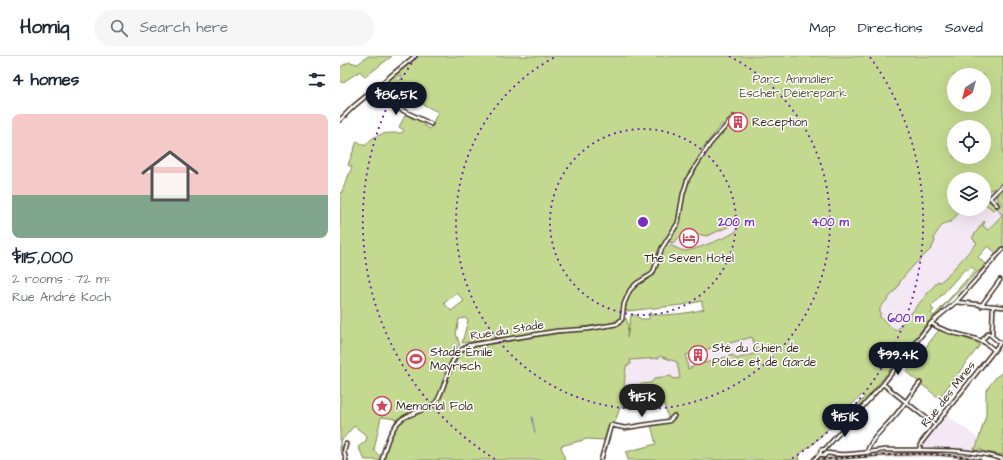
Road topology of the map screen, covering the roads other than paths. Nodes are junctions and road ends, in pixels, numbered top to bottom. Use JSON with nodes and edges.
{"nodes":[{"id":1,"x":415,"y":56,"type":"edge"},
{"id":2,"x":368,"y":94,"type":"junction"},
{"id":3,"x":734,"y":117,"type":"dead end"},
{"id":4,"x":340,"y":120,"type":"edge"},
{"id":5,"x":431,"y":124,"type":"dead end"},
{"id":6,"x":1003,"y":185,"type":"edge"},
{"id":7,"x":997,"y":205,"type":"tunnel mouth"},
{"id":8,"x":1003,"y":249,"type":"edge"},
{"id":9,"x":1000,"y":280,"type":"dead end"},
{"id":10,"x":956,"y":302,"type":"junction"},
{"id":11,"x":981,"y":306,"type":"junction"},
{"id":12,"x":993,"y":307,"type":"junction"},
{"id":13,"x":1003,"y":307,"type":"edge"},
{"id":14,"x":931,"y":323,"type":"junction"},
{"id":15,"x":992,"y":336,"type":"junction"},
{"id":16,"x":982,"y":341,"type":"junction"},
{"id":17,"x":994,"y":350,"type":"junction"},
{"id":18,"x":920,"y":383,"type":"dead end"},
{"id":19,"x":883,"y":384,"type":"junction"},
{"id":20,"x":905,"y":402,"type":"junction"},
{"id":21,"x":674,"y":416,"type":"dead end"},
{"id":22,"x":935,"y":425,"type":"junction"},
{"id":23,"x":346,"y":444,"type":"dead end"},
{"id":24,"x":825,"y":449,"type":"junction"},
{"id":25,"x":919,"y":450,"type":"junction"},
{"id":26,"x":827,"y":453,"type":"junction"},
{"id":27,"x":867,"y":453,"type":"junction"},
{"id":28,"x":820,"y":454,"type":"junction"},
{"id":29,"x":1003,"y":459,"type":"edge"},
{"id":30,"x":346,"y":460,"type":"edge"},
{"id":31,"x":382,"y":460,"type":"edge"},
{"id":32,"x":601,"y":460,"type":"edge"},
{"id":33,"x":814,"y":460,"type":"edge"}],
"edges":[{"from":1,"to":2,"type":"street"},
{"from":2,"to":4,"type":"street"},
{"from":2,"to":5,"type":"street"},
{"from":3,"to":31,"type":"street","name":"Rue du Stade"},
{"from":6,"to":7,"type":"street"},
{"from":8,"to":10,"type":"street"},
{"from":9,"to":11,"type":"street"},
{"from":10,"to":11,"type":"street"},
{"from":10,"to":14,"type":"street"},
{"from":11,"to":12,"type":"street"},
{"from":12,"to":13,"type":"street"},
{"from":12,"to":15,"type":"street"},
{"from":14,"to":16,"type":"street"},
{"from":14,"to":19,"type":"street"},
{"from":15,"to":16,"type":"street"},
{"from":15,"to":17,"type":"street"},
{"from":16,"to":17,"type":"street"},
{"from":17,"to":22,"type":"street","name":"Rue des Mines"},
{"from":18,"to":20,"type":"street"},
{"from":19,"to":20,"type":"street"},
{"from":19,"to":24,"type":"street"},
{"from":20,"to":22,"type":"street"},
{"from":20,"to":27,"type":"street"},
{"from":21,"to":32,"type":"street"},
{"from":22,"to":25,"type":"street","name":"Rue des Mines"},
{"from":23,"to":30,"type":"street"},
{"from":24,"to":26,"type":"street"},
{"from":24,"to":28,"type":"street"},
{"from":25,"to":27,"type":"street"},
{"from":25,"to":29,"type":"street"},
{"from":26,"to":27,"type":"street"},
{"from":26,"to":28,"type":"street"},
{"from":28,"to":33,"type":"street"}]}
